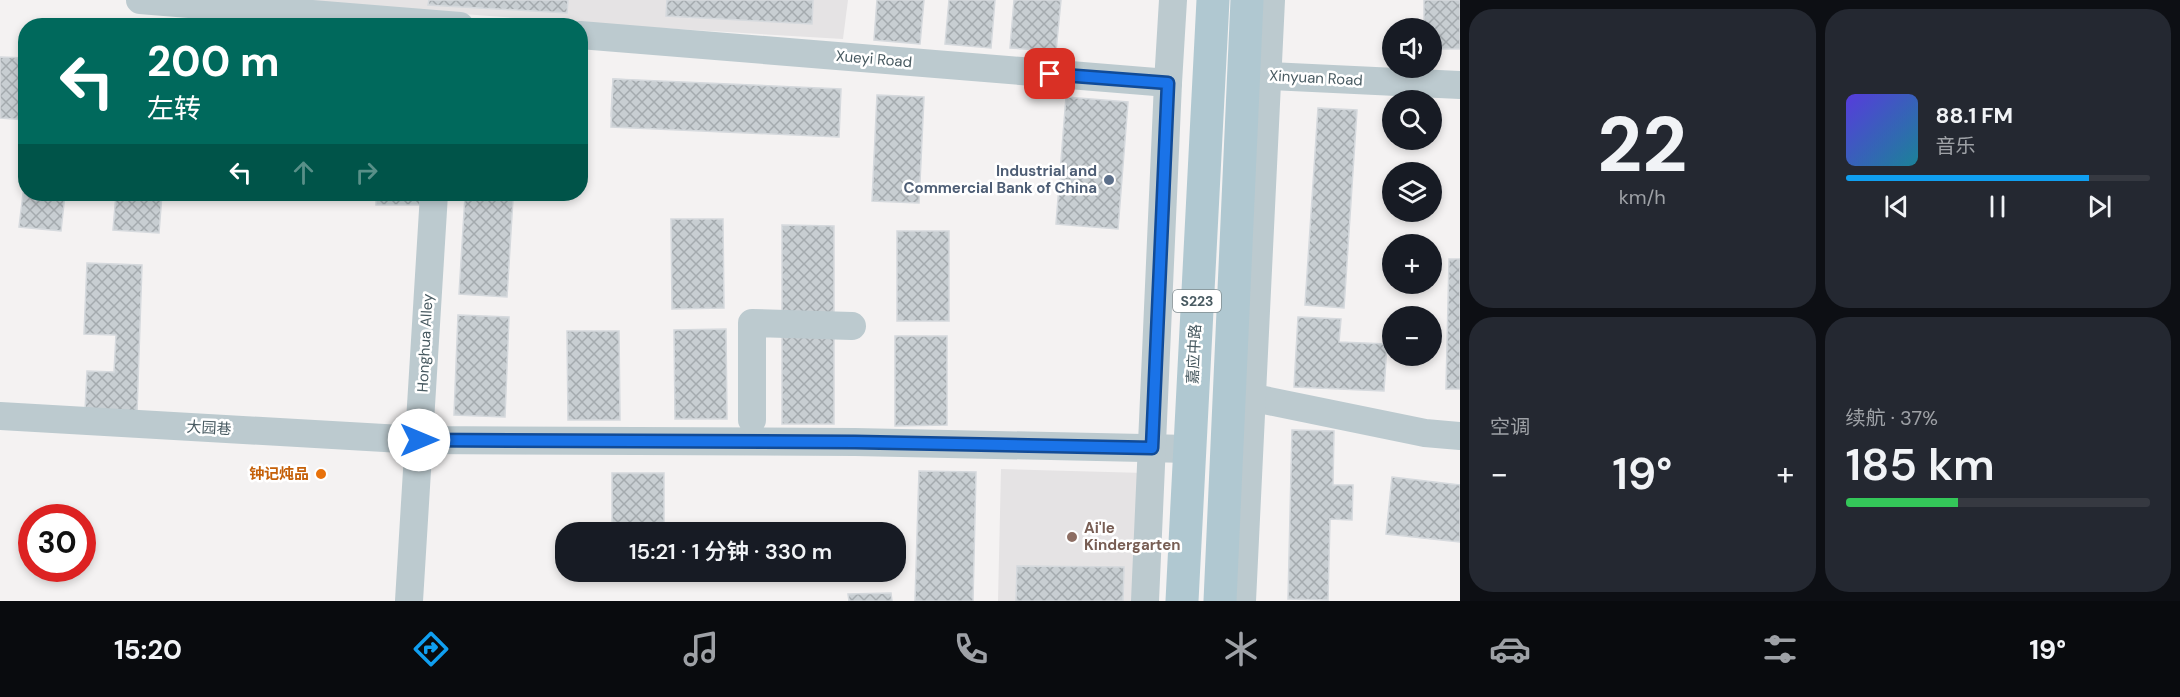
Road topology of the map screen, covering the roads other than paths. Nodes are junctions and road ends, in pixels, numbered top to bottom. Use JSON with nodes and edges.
{"nodes":[{"id":1,"x":140,"y":0,"type":"edge"},
{"id":2,"x":1173,"y":0,"type":"edge"},
{"id":3,"x":1213,"y":0,"type":"edge"},
{"id":4,"x":1247,"y":0,"type":"edge"},
{"id":5,"x":1272,"y":0,"type":"edge"},
{"id":6,"x":363,"y":18,"type":"edge"},
{"id":7,"x":588,"y":36,"type":"edge"},
{"id":8,"x":1256,"y":75,"type":"junction"},
{"id":9,"x":1168,"y":83,"type":"junction"},
{"id":10,"x":1460,"y":85,"type":"edge"},
{"id":11,"x":434,"y":201,"type":"edge"},
{"id":12,"x":852,"y":326,"type":"dead end"},
{"id":13,"x":1258,"y":399,"type":"dead end"},
{"id":14,"x":0,"y":416,"type":"edge"},
{"id":15,"x":752,"y":420,"type":"dead end"},
{"id":16,"x":1460,"y":436,"type":"edge"},
{"id":17,"x":419,"y":440,"type":"junction"},
{"id":18,"x":1152,"y":448,"type":"junction"},
{"id":19,"x":1190,"y":449,"type":"junction"},
{"id":20,"x":409,"y":601,"type":"edge"},
{"id":21,"x":1145,"y":601,"type":"edge"},
{"id":22,"x":1182,"y":601,"type":"edge"},
{"id":23,"x":1220,"y":601,"type":"edge"},
{"id":24,"x":1242,"y":601,"type":"edge"}],
"edges":[{"from":1,"to":6,"type":"street"},
{"from":2,"to":9,"type":"street"},
{"from":3,"to":19,"type":"main road","name":"嘉应中路","number":"S223"},
{"from":4,"to":8,"type":"main road","number":"S223"},
{"from":5,"to":8,"type":"street"},
{"from":7,"to":9,"type":"street","name":"Xueyi Road"},
{"from":8,"to":10,"type":"street","name":"Xinyuan Road"},
{"from":8,"to":23,"type":"main road","number":"S223"},
{"from":8,"to":24,"type":"street"},
{"from":9,"to":18,"type":"street"},
{"from":11,"to":17,"type":"street","name":"Honghua Alley"},
{"from":12,"to":15,"type":"street"},
{"from":13,"to":16,"type":"street"},
{"from":14,"to":17,"type":"street","name":"大园巷"},
{"from":17,"to":18,"type":"street","name":"大园巷"},
{"from":17,"to":20,"type":"street","name":"Honghua Alley"},
{"from":18,"to":19,"type":"street","name":"大园巷"},
{"from":18,"to":21,"type":"street"},
{"from":19,"to":22,"type":"main road","name":"嘉应中路","number":"S223"}]}
